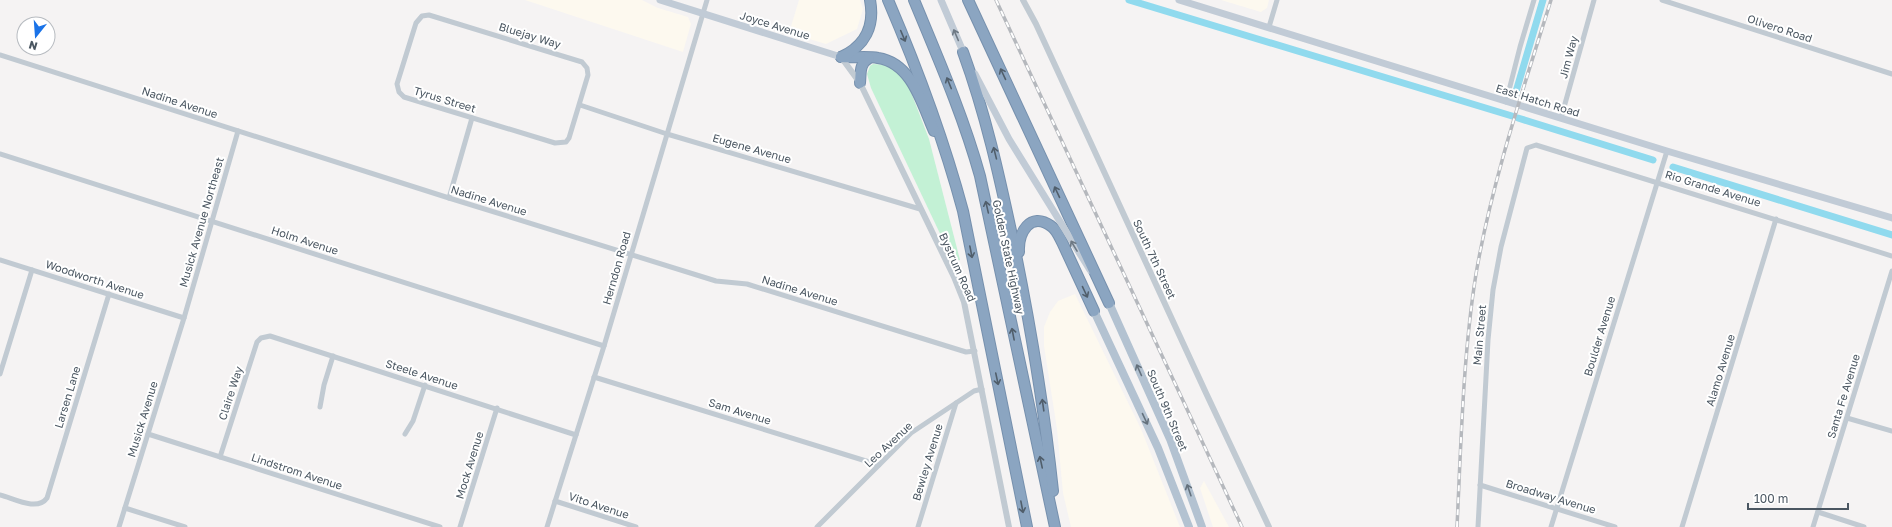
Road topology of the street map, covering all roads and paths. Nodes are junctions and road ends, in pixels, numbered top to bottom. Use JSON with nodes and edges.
{"nodes":[{"id":1,"x":660,"y":0,"type":"edge"},
{"id":2,"x":707,"y":0,"type":"edge"},
{"id":3,"x":870,"y":0,"type":"edge"},
{"id":4,"x":888,"y":0,"type":"edge"},
{"id":5,"x":914,"y":0,"type":"edge"},
{"id":6,"x":941,"y":0,"type":"edge"},
{"id":7,"x":968,"y":0,"type":"edge"},
{"id":8,"x":1023,"y":0,"type":"edge"},
{"id":9,"x":1179,"y":0,"type":"edge"},
{"id":10,"x":1277,"y":0,"type":"edge"},
{"id":11,"x":1534,"y":0,"type":"edge"},
{"id":12,"x":1594,"y":0,"type":"edge"},
{"id":13,"x":1662,"y":0,"type":"edge"},
{"id":14,"x":703,"y":14,"type":"junction"},
{"id":15,"x":422,"y":16,"type":"joint"},
{"id":16,"x":1269,"y":27,"type":"junction"},
{"id":17,"x":963,"y":52,"type":"junction"},
{"id":18,"x":0,"y":55,"type":"edge"},
{"id":19,"x":841,"y":57,"type":"junction"},
{"id":20,"x":869,"y":58,"type":"junction"},
{"id":21,"x":1892,"y":74,"type":"edge"},
{"id":22,"x":860,"y":83,"type":"junction"},
{"id":23,"x":1506,"y":102,"type":"junction"},
{"id":24,"x":580,"y":105,"type":"junction"},
{"id":25,"x":472,"y":118,"type":"junction"},
{"id":26,"x":1561,"y":118,"type":"junction"},
{"id":27,"x":238,"y":131,"type":"junction"},
{"id":28,"x":667,"y":134,"type":"junction"},
{"id":29,"x":1527,"y":148,"type":"joint"},
{"id":30,"x":1667,"y":151,"type":"junction"},
{"id":31,"x":0,"y":154,"type":"edge"},
{"id":32,"x":953,"y":173,"type":"junction"},
{"id":33,"x":1657,"y":181,"type":"junction"},
{"id":34,"x":449,"y":198,"type":"junction"},
{"id":35,"x":920,"y":209,"type":"junction"},
{"id":36,"x":1892,"y":218,"type":"edge"},
{"id":37,"x":1776,"y":219,"type":"junction"},
{"id":38,"x":212,"y":221,"type":"junction"},
{"id":39,"x":631,"y":254,"type":"junction"},
{"id":40,"x":1892,"y":256,"type":"edge"},
{"id":41,"x":0,"y":260,"type":"edge"},
{"id":42,"x":32,"y":270,"type":"junction"},
{"id":43,"x":1892,"y":271,"type":"edge"},
{"id":44,"x":1021,"y":274,"type":"junction"},
{"id":45,"x":109,"y":294,"type":"junction"},
{"id":46,"x":1109,"y":303,"type":"junction"},
{"id":47,"x":1094,"y":311,"type":"joint"},
{"id":48,"x":184,"y":318,"type":"junction"},
{"id":49,"x":262,"y":337,"type":"joint"},
{"id":50,"x":604,"y":346,"type":"junction"},
{"id":51,"x":975,"y":351,"type":"junction"},
{"id":52,"x":333,"y":356,"type":"junction"},
{"id":53,"x":0,"y":374,"type":"edge"},
{"id":54,"x":594,"y":377,"type":"junction"},
{"id":55,"x":425,"y":385,"type":"junction"},
{"id":56,"x":982,"y":389,"type":"junction"},
{"id":57,"x":956,"y":403,"type":"junction"},
{"id":58,"x":320,"y":407,"type":"dead end"},
{"id":59,"x":497,"y":408,"type":"junction"},
{"id":60,"x":1847,"y":418,"type":"junction"},
{"id":61,"x":1892,"y":431,"type":"edge"},
{"id":62,"x":148,"y":434,"type":"junction"},
{"id":63,"x":406,"y":434,"type":"dead end"},
{"id":64,"x":576,"y":435,"type":"junction"},
{"id":65,"x":220,"y":457,"type":"junction"},
{"id":66,"x":879,"y":465,"type":"junction"},
{"id":67,"x":1480,"y":485,"type":"junction"},
{"id":68,"x":0,"y":494,"type":"edge"},
{"id":69,"x":555,"y":501,"type":"junction"},
{"id":70,"x":125,"y":508,"type":"junction"},
{"id":71,"x":1557,"y":508,"type":"junction"},
{"id":72,"x":1818,"y":512,"type":"junction"},
{"id":73,"x":1026,"y":525,"type":"edge"},
{"id":74,"x":119,"y":527,"type":"edge"},
{"id":75,"x":186,"y":527,"type":"edge"},
{"id":76,"x":440,"y":527,"type":"edge"},
{"id":77,"x":460,"y":527,"type":"edge"},
{"id":78,"x":548,"y":527,"type":"edge"},
{"id":79,"x":636,"y":527,"type":"edge"},
{"id":80,"x":817,"y":527,"type":"edge"},
{"id":81,"x":918,"y":527,"type":"edge"},
{"id":82,"x":1009,"y":527,"type":"edge"},
{"id":83,"x":1056,"y":527,"type":"edge"},
{"id":84,"x":1189,"y":527,"type":"edge"},
{"id":85,"x":1202,"y":527,"type":"edge"},
{"id":86,"x":1269,"y":527,"type":"edge"},
{"id":87,"x":1478,"y":527,"type":"edge"},
{"id":88,"x":1551,"y":527,"type":"edge"},
{"id":89,"x":1615,"y":527,"type":"edge"},
{"id":90,"x":1682,"y":527,"type":"edge"},
{"id":91,"x":1813,"y":527,"type":"edge"},
{"id":92,"x":1864,"y":527,"type":"edge"}],
"edges":[{"from":1,"to":14,"type":"main road"},
{"from":2,"to":14,"type":"street","name":"Herndon Road"},
{"from":3,"to":19,"type":"highway"},
{"from":4,"to":32,"type":"highway","one_way":true},
{"from":83,"to":5,"type":"highway","name":"Golden State Highway","one_way":true},
{"from":17,"to":6,"type":"main road","one_way":true},
{"from":46,"to":7,"type":"highway","one_way":true},
{"from":8,"to":86,"type":"street","name":"South 7th Street"},
{"from":9,"to":16,"type":"main road","name":"East Hatch Road"},
{"from":10,"to":16,"type":"street"},
{"from":11,"to":23,"type":"street"},
{"from":12,"to":26,"type":"street","name":"Jim Way"},
{"from":13,"to":21,"type":"street","name":"Olivero Road"},
{"from":14,"to":19,"type":"main road","name":"Joyce Avenue"},
{"from":14,"to":28,"type":"street","name":"Herndon Road"},
{"from":15,"to":24,"type":"street","name":"Bluejay Way"},
{"from":15,"to":25,"type":"street","name":"Tyrus Street"},
{"from":16,"to":23,"type":"main road","name":"East Hatch Road"},
{"from":44,"to":17,"type":"highway","one_way":true},
{"from":46,"to":17,"type":"main road","one_way":true},
{"from":18,"to":27,"type":"street","name":"Nadine Avenue"},
{"from":19,"to":20,"type":"highway"},
{"from":19,"to":22,"type":"street","name":"Bystrum Road"},
{"from":20,"to":22,"type":"highway"},
{"from":20,"to":32,"type":"highway"},
{"from":22,"to":35,"type":"street","name":"Bystrum Road"},
{"from":23,"to":26,"type":"main road","name":"East Hatch Road"},
{"from":24,"to":25,"type":"street","name":"Tyrus Street"},
{"from":24,"to":28,"type":"street","name":"Eugene Avenue"},
{"from":25,"to":34,"type":"street"},
{"from":26,"to":30,"type":"main road","name":"East Hatch Road"},
{"from":27,"to":34,"type":"street","name":"Nadine Avenue"},
{"from":27,"to":38,"type":"street","name":"Musick Avenue Northeast"},
{"from":28,"to":35,"type":"street","name":"Eugene Avenue"},
{"from":28,"to":39,"type":"street","name":"Herndon Road"},
{"from":29,"to":33,"type":"street","name":"Rio Grande Avenue"},
{"from":29,"to":67,"type":"street","name":"Main Street"},
{"from":30,"to":33,"type":"street","name":"Boulder Avenue"},
{"from":30,"to":36,"type":"main road","name":"East Hatch Road"},
{"from":31,"to":38,"type":"street","name":"Holm Avenue"},
{"from":32,"to":73,"type":"highway","one_way":true},
{"from":33,"to":37,"type":"street","name":"Rio Grande Avenue"},
{"from":33,"to":71,"type":"street","name":"Boulder Avenue"},
{"from":34,"to":39,"type":"street","name":"Nadine Avenue"},
{"from":35,"to":51,"type":"street","name":"Bystrum Road"},
{"from":37,"to":40,"type":"street","name":"Rio Grande Avenue"},
{"from":37,"to":90,"type":"street","name":"Alamo Avenue"},
{"from":38,"to":48,"type":"street","name":"Musick Avenue Northeast"},
{"from":38,"to":50,"type":"street","name":"Holm Avenue"},
{"from":39,"to":50,"type":"street","name":"Herndon Road"},
{"from":39,"to":51,"type":"street","name":"Nadine Avenue"},
{"from":41,"to":42,"type":"street","name":"Woodworth Avenue"},
{"from":42,"to":45,"type":"street","name":"Woodworth Avenue"},
{"from":42,"to":53,"type":"street"},
{"from":43,"to":60,"type":"street","name":"Santa Fe Avenue"},
{"from":44,"to":47,"type":"highway","one_way":true},
{"from":83,"to":44,"type":"highway","one_way":true},
{"from":45,"to":48,"type":"street","name":"Woodworth Avenue"},
{"from":45,"to":68,"type":"street","name":"Larsen Lane"},
{"from":85,"to":46,"type":"main road","name":"South 9th Street","one_way":true},
{"from":47,"to":84,"type":"main road","one_way":true},
{"from":48,"to":62,"type":"street","name":"Musick Avenue"},
{"from":49,"to":52,"type":"street","name":"Steele Avenue"},
{"from":49,"to":65,"type":"street","name":"Claire Way"},
{"from":50,"to":54,"type":"street","name":"Herndon Road"},
{"from":51,"to":56,"type":"street","name":"Bystrum Road"},
{"from":52,"to":55,"type":"street","name":"Steele Avenue"},
{"from":52,"to":58,"type":"street"},
{"from":54,"to":64,"type":"street","name":"Herndon Road"},
{"from":54,"to":66,"type":"street","name":"Sam Avenue"},
{"from":55,"to":59,"type":"street","name":"Steele Avenue"},
{"from":55,"to":63,"type":"street"},
{"from":56,"to":57,"type":"street","name":"Leo Avenue"},
{"from":56,"to":82,"type":"street","name":"Bystrum Road"},
{"from":57,"to":66,"type":"street","name":"Leo Avenue"},
{"from":57,"to":81,"type":"street","name":"Bewley Avenue"},
{"from":59,"to":64,"type":"street","name":"Steele Avenue"},
{"from":59,"to":77,"type":"street","name":"Mock Avenue"},
{"from":60,"to":61,"type":"street"},
{"from":60,"to":72,"type":"street","name":"Santa Fe Avenue"},
{"from":62,"to":65,"type":"street","name":"Lindstrom Avenue"},
{"from":62,"to":70,"type":"street","name":"Musick Avenue"},
{"from":64,"to":69,"type":"street","name":"Herndon Road"},
{"from":65,"to":76,"type":"street","name":"Lindstrom Avenue"},
{"from":66,"to":80,"type":"street","name":"Leo Avenue"},
{"from":67,"to":71,"type":"street","name":"Broadway Avenue"},
{"from":67,"to":87,"type":"street","name":"Main Street"},
{"from":69,"to":78,"type":"street","name":"Herndon Road"},
{"from":69,"to":79,"type":"street","name":"Vito Avenue"},
{"from":70,"to":74,"type":"street","name":"Musick Avenue"},
{"from":70,"to":75,"type":"street"},
{"from":71,"to":88,"type":"street","name":"Boulder Avenue"},
{"from":71,"to":89,"type":"street","name":"Broadway Avenue"},
{"from":72,"to":91,"type":"street","name":"Santa Fe Avenue"},
{"from":72,"to":92,"type":"street"}]}
